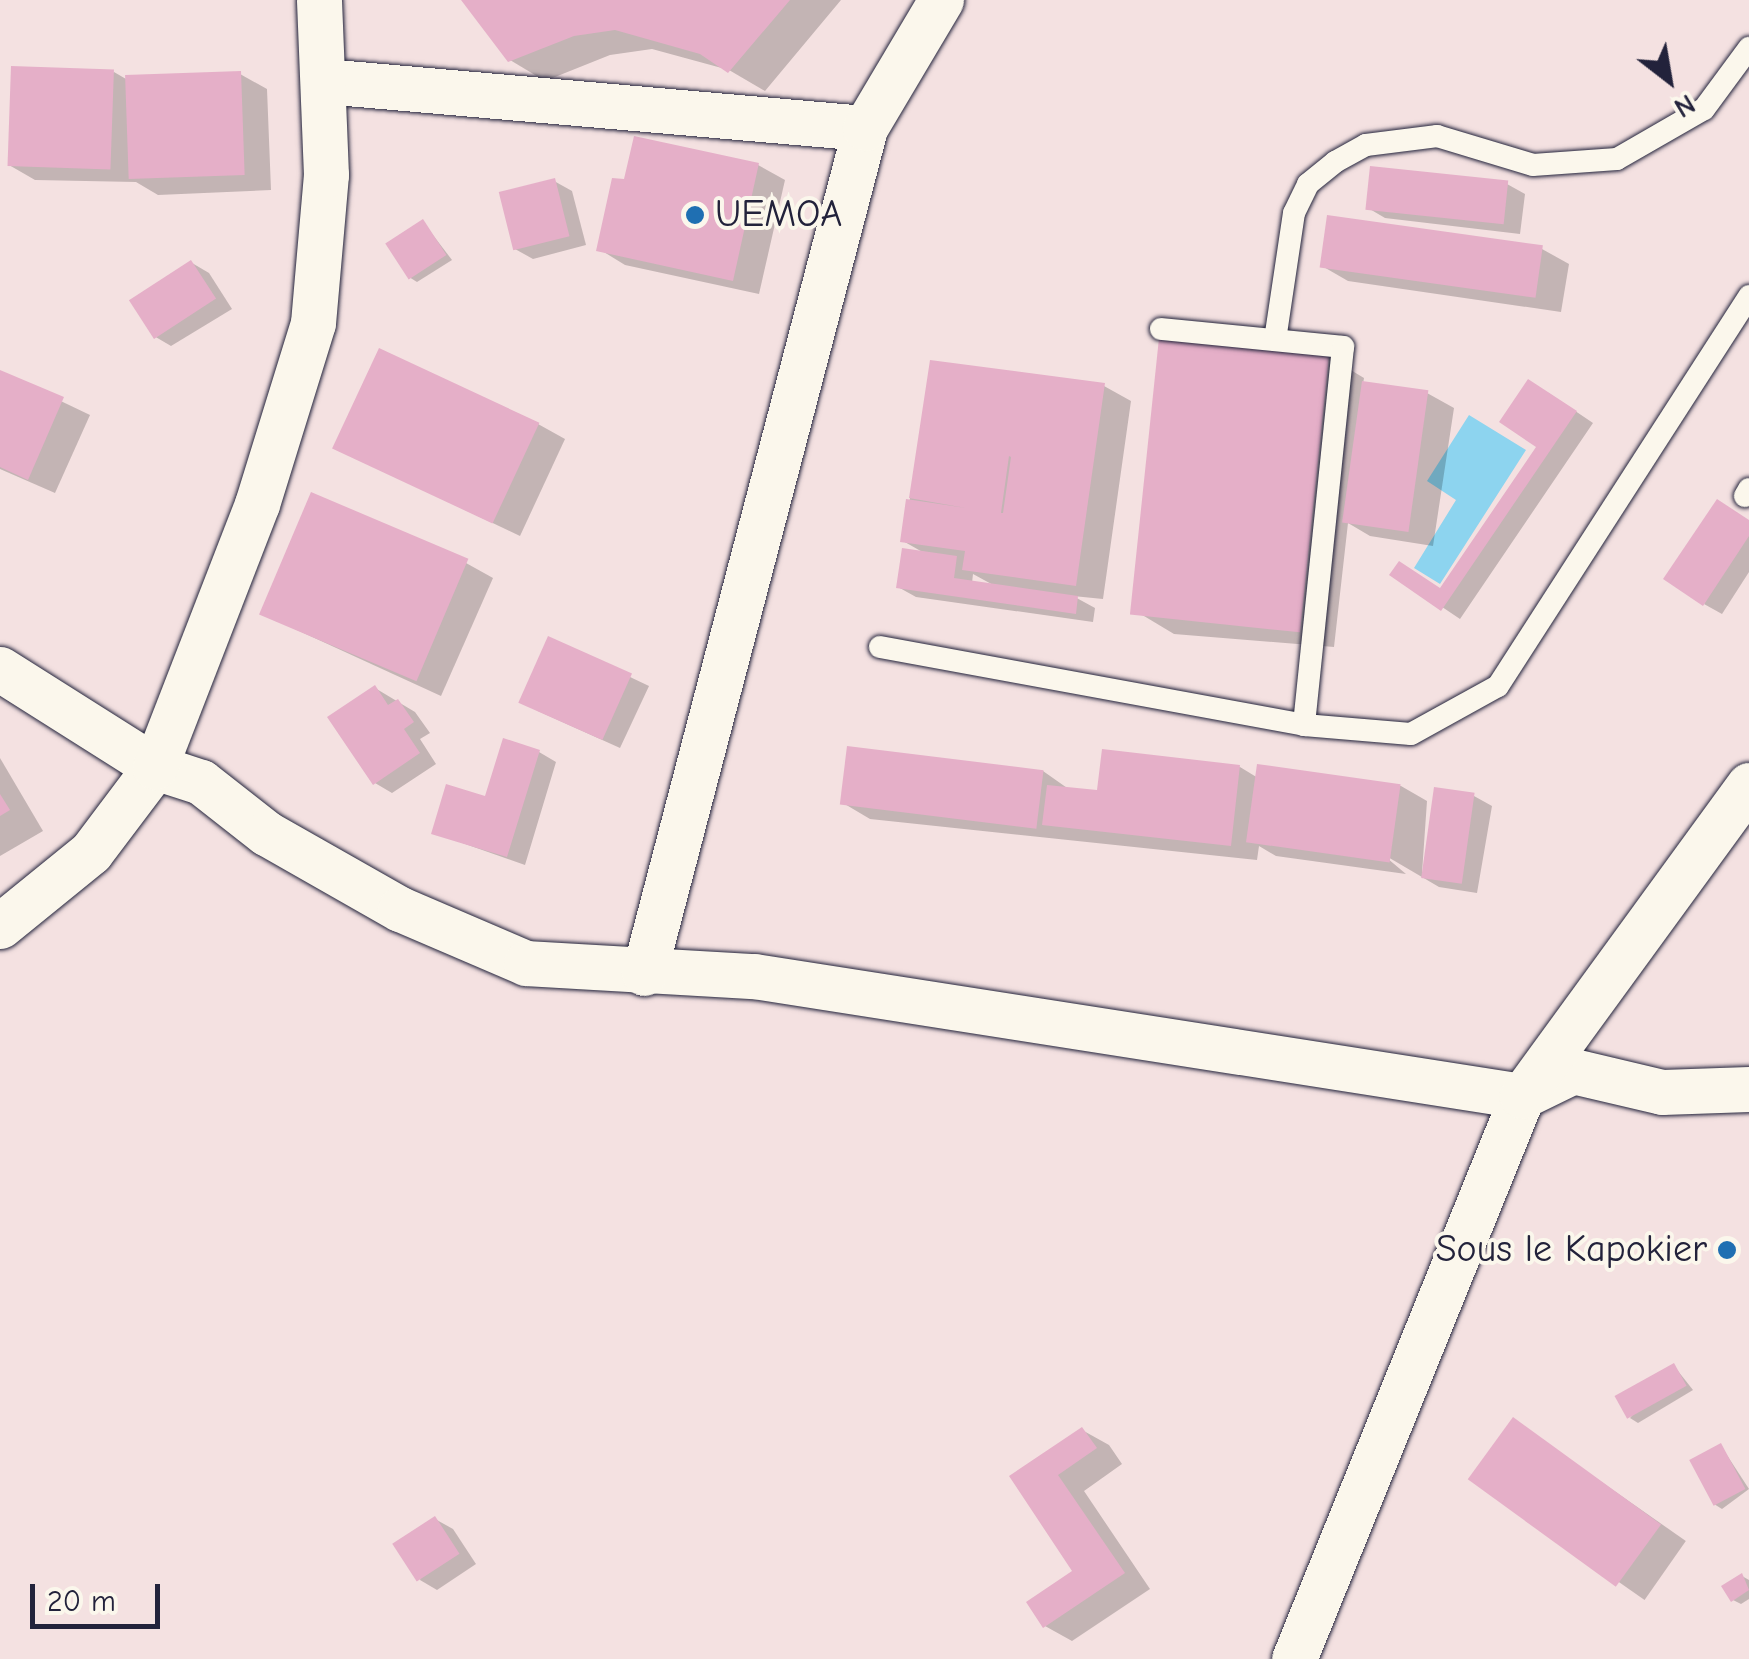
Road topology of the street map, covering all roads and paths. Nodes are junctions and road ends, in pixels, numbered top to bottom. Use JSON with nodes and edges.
{"nodes":[{"id":1,"x":319,"y":0,"type":"edge"},
{"id":2,"x":941,"y":0,"type":"edge"},
{"id":3,"x":1749,"y":48,"type":"edge"},
{"id":4,"x":324,"y":82,"type":"junction"},
{"id":5,"x":865,"y":128,"type":"junction"},
{"id":6,"x":1749,"y":296,"type":"edge"},
{"id":7,"x":1161,"y":329,"type":"dead end"},
{"id":8,"x":1275,"y":340,"type":"junction"},
{"id":9,"x":880,"y":648,"type":"dead end"},
{"id":10,"x":0,"y":669,"type":"edge"},
{"id":11,"x":1304,"y":725,"type":"junction"},
{"id":12,"x":154,"y":768,"type":"junction"},
{"id":13,"x":1749,"y":784,"type":"edge"},
{"id":14,"x":0,"y":926,"type":"edge"},
{"id":15,"x":644,"y":974,"type":"junction"},
{"id":16,"x":1749,"y":1090,"type":"edge"},
{"id":17,"x":1522,"y":1096,"type":"junction"},
{"id":18,"x":1294,"y":1659,"type":"edge"}],
"edges":[{"from":1,"to":4,"type":"street"},
{"from":2,"to":5,"type":"street"},
{"from":3,"to":8,"type":"lane"},
{"from":4,"to":5,"type":"street"},
{"from":4,"to":12,"type":"street"},
{"from":5,"to":15,"type":"street"},
{"from":6,"to":11,"type":"lane"},
{"from":7,"to":8,"type":"lane"},
{"from":8,"to":11,"type":"lane"},
{"from":9,"to":11,"type":"lane"},
{"from":10,"to":12,"type":"street"},
{"from":12,"to":14,"type":"street"},
{"from":12,"to":15,"type":"street"},
{"from":13,"to":17,"type":"street"},
{"from":15,"to":17,"type":"street"},
{"from":16,"to":17,"type":"street"},
{"from":17,"to":18,"type":"street"}]}
